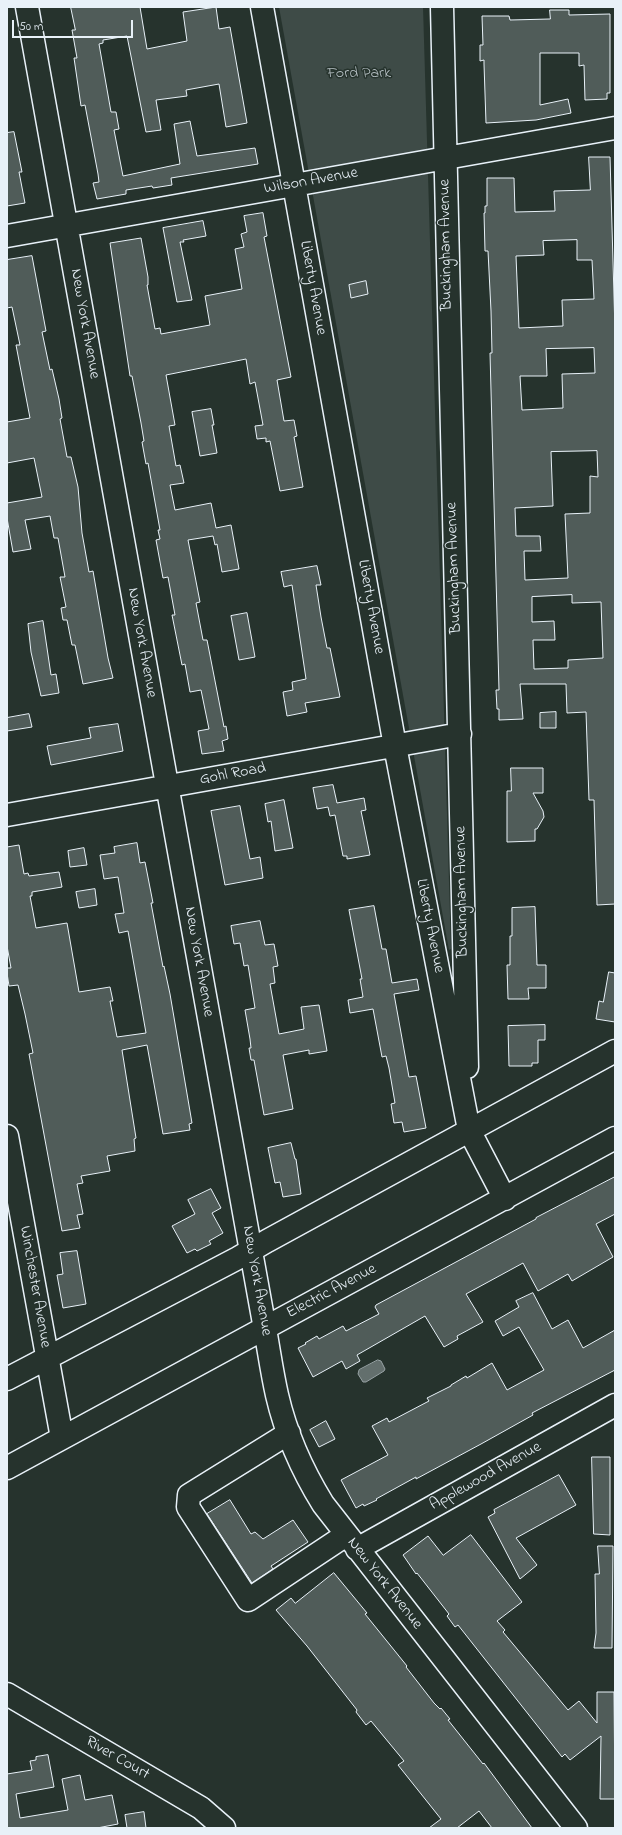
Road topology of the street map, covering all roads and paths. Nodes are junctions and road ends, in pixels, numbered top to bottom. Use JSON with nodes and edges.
{"nodes":[{"id":1,"x":27,"y":7,"type":"edge"},
{"id":2,"x":262,"y":7,"type":"edge"},
{"id":3,"x":442,"y":7,"type":"edge"},
{"id":4,"x":615,"y":128,"type":"edge"},
{"id":5,"x":445,"y":158,"type":"junction"},
{"id":6,"x":294,"y":184,"type":"junction"},
{"id":7,"x":66,"y":226,"type":"junction"},
{"id":8,"x":7,"y":236,"type":"edge"},
{"id":9,"x":460,"y":734,"type":"junction"},
{"id":10,"x":395,"y":746,"type":"junction"},
{"id":11,"x":166,"y":787,"type":"junction"},
{"id":12,"x":7,"y":815,"type":"edge"},
{"id":13,"x":615,"y":1051,"type":"edge"},
{"id":14,"x":469,"y":1130,"type":"junction"},
{"id":15,"x":7,"y":1136,"type":"edge"},
{"id":16,"x":615,"y":1138,"type":"edge"},
{"id":17,"x":505,"y":1199,"type":"junction"},
{"id":18,"x":250,"y":1251,"type":"junction"},
{"id":19,"x":264,"y":1329,"type":"junction"},
{"id":20,"x":47,"y":1358,"type":"junction"},
{"id":21,"x":7,"y":1379,"type":"edge"},
{"id":22,"x":615,"y":1405,"type":"edge"},
{"id":23,"x":289,"y":1433,"type":"junction"},
{"id":24,"x":62,"y":1438,"type":"junction"},
{"id":25,"x":7,"y":1468,"type":"edge"},
{"id":26,"x":352,"y":1542,"type":"junction"},
{"id":27,"x":7,"y":1694,"type":"edge"},
{"id":28,"x":224,"y":1828,"type":"edge"},
{"id":29,"x":576,"y":1828,"type":"edge"}],
"edges":[{"from":1,"to":7,"type":"street","name":"New York Avenue"},
{"from":2,"to":6,"type":"street","name":"Liberty Avenue"},
{"from":3,"to":5,"type":"street","name":"Buckingham Avenue"},
{"from":4,"to":5,"type":"street","name":"Wilson Avenue"},
{"from":5,"to":6,"type":"street","name":"Wilson Avenue"},
{"from":5,"to":9,"type":"street","name":"Buckingham Avenue"},
{"from":6,"to":7,"type":"street","name":"Wilson Avenue"},
{"from":6,"to":10,"type":"street","name":"Liberty Avenue"},
{"from":7,"to":8,"type":"street","name":"Wilson Avenue"},
{"from":7,"to":11,"type":"street","name":"New York Avenue"},
{"from":9,"to":10,"type":"street","name":"Gohl Road"},
{"from":9,"to":14,"type":"street","name":"Buckingham Avenue"},
{"from":10,"to":11,"type":"street","name":"Gohl Road"},
{"from":10,"to":14,"type":"street","name":"Liberty Avenue"},
{"from":11,"to":12,"type":"street","name":"Gohl Road"},
{"from":11,"to":18,"type":"street","name":"New York Avenue"},
{"from":13,"to":14,"type":"street"},
{"from":14,"to":17,"type":"street","name":"Liberty Avenue"},
{"from":14,"to":18,"type":"street"},
{"from":15,"to":20,"type":"street","name":"Winchester Avenue"},
{"from":16,"to":17,"type":"street","name":"Electric Avenue"},
{"from":17,"to":19,"type":"street","name":"Electric Avenue"},
{"from":18,"to":19,"type":"street","name":"New York Avenue"},
{"from":18,"to":20,"type":"street"},
{"from":19,"to":23,"type":"street","name":"New York Avenue"},
{"from":19,"to":24,"type":"street","name":"Electric Avenue"},
{"from":20,"to":21,"type":"street"},
{"from":20,"to":24,"type":"street","name":"Winchester Avenue"},
{"from":22,"to":26,"type":"street","name":"Applewood Avenue"},
{"from":23,"to":26,"type":"street","name":"New York Avenue"},
{"from":23,"to":26,"type":"street","name":"Applewood Avenue"},
{"from":24,"to":25,"type":"street","name":"Electric Avenue"},
{"from":26,"to":29,"type":"street","name":"New York Avenue"},
{"from":27,"to":28,"type":"street","name":"River Court"}]}
